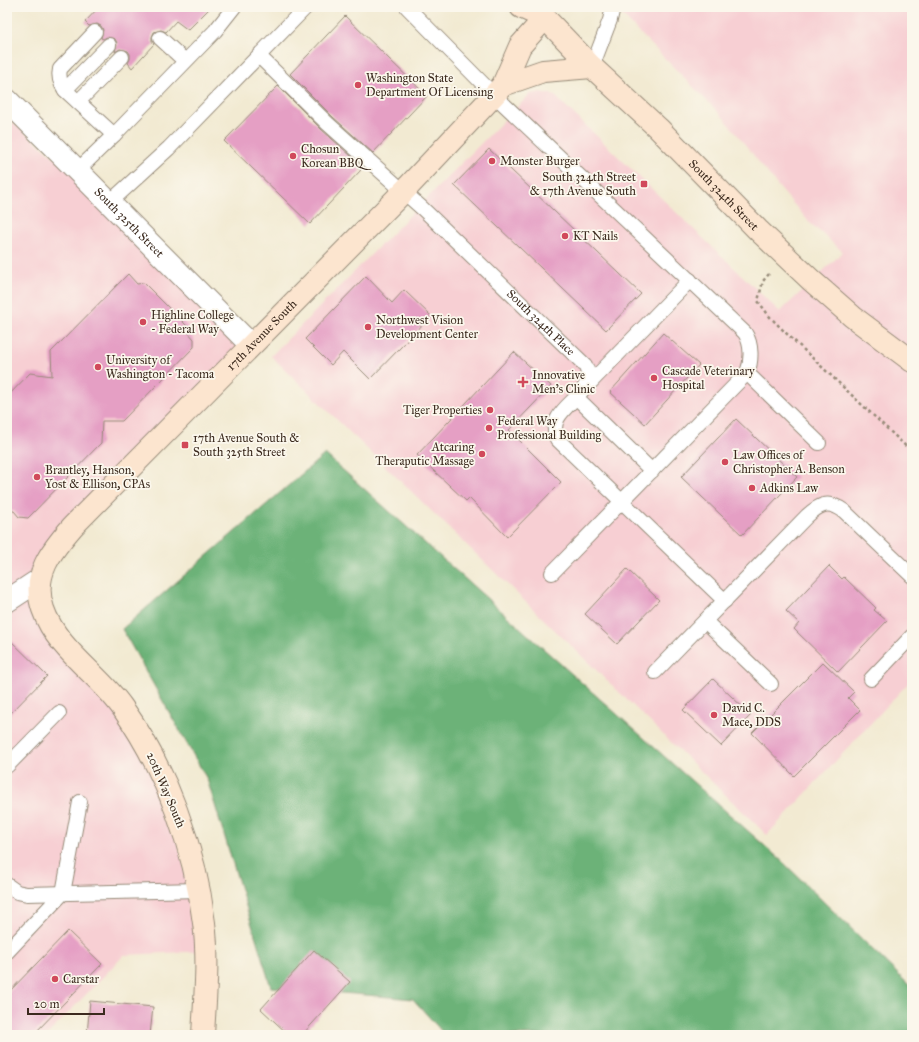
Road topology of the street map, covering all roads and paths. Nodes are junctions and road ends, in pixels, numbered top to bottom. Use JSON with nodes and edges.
{"nodes":[{"id":1,"x":234,"y":7,"type":"edge"},
{"id":2,"x":306,"y":7,"type":"edge"},
{"id":3,"x":407,"y":7,"type":"edge"},
{"id":4,"x":521,"y":7,"type":"edge"},
{"id":5,"x":613,"y":7,"type":"edge"},
{"id":6,"x":543,"y":13,"type":"edge"},
{"id":7,"x":95,"y":32,"type":"dead end"},
{"id":8,"x":160,"y":38,"type":"dead end"},
{"id":9,"x":109,"y":45,"type":"dead end"},
{"id":10,"x":259,"y":56,"type":"junction"},
{"id":11,"x":122,"y":57,"type":"dead end"},
{"id":12,"x":185,"y":61,"type":"junction"},
{"id":13,"x":592,"y":67,"type":"junction"},
{"id":14,"x":65,"y":90,"type":"junction"},
{"id":15,"x":498,"y":90,"type":"junction"},
{"id":16,"x":7,"y":100,"type":"edge"},
{"id":17,"x":78,"y":102,"type":"junction"},
{"id":18,"x":114,"y":135,"type":"junction"},
{"id":19,"x":77,"y":171,"type":"junction"},
{"id":20,"x":404,"y":191,"type":"junction"},
{"id":21,"x":109,"y":203,"type":"junction"},
{"id":22,"x":785,"y":256,"type":"junction"},
{"id":23,"x":690,"y":280,"type":"junction"},
{"id":24,"x":251,"y":345,"type":"junction"},
{"id":25,"x":912,"y":361,"type":"edge"},
{"id":26,"x":747,"y":373,"type":"junction"},
{"id":27,"x":579,"y":394,"type":"junction"},
{"id":28,"x":819,"y":443,"type":"dead end"},
{"id":29,"x":912,"y":452,"type":"edge"},
{"id":30,"x":652,"y":471,"type":"junction"},
{"id":31,"x":622,"y":502,"type":"junction"},
{"id":32,"x":552,"y":573,"type":"dead end"},
{"id":33,"x":912,"y":576,"type":"edge"},
{"id":34,"x":39,"y":580,"type":"junction"},
{"id":35,"x":7,"y":600,"type":"edge"},
{"id":36,"x":725,"y":601,"type":"junction"},
{"id":37,"x":705,"y":621,"type":"junction"},
{"id":38,"x":912,"y":636,"type":"edge"},
{"id":39,"x":655,"y":672,"type":"dead end"},
{"id":40,"x":871,"y":678,"type":"dead end"},
{"id":41,"x":771,"y":684,"type":"dead end"},
{"id":42,"x":59,"y":713,"type":"dead end"},
{"id":43,"x":7,"y":766,"type":"edge"},
{"id":44,"x":80,"y":802,"type":"dead end"},
{"id":45,"x":7,"y":885,"type":"edge"},
{"id":46,"x":199,"y":890,"type":"junction"},
{"id":47,"x":63,"y":893,"type":"junction"},
{"id":48,"x":7,"y":952,"type":"edge"},
{"id":49,"x":203,"y":1035,"type":"edge"}],
"edges":[{"from":1,"to":12,"type":"lane"},
{"from":2,"to":10,"type":"lane"},
{"from":3,"to":15,"type":"lane"},
{"from":4,"to":6,"type":"street","name":"South 324th Street"},
{"from":5,"to":13,"type":"lane"},
{"from":6,"to":13,"type":"street","name":"South 324th Street"},
{"from":6,"to":15,"type":"street","name":"17th Avenue South"},
{"from":7,"to":14,"type":"lane"},
{"from":8,"to":12,"type":"lane"},
{"from":9,"to":14,"type":"lane"},
{"from":10,"to":20,"type":"lane","name":"South 324th Place"},
{"from":10,"to":21,"type":"lane"},
{"from":11,"to":17,"type":"lane"},
{"from":12,"to":18,"type":"lane"},
{"from":13,"to":15,"type":"street","name":"17th Avenue South"},
{"from":13,"to":22,"type":"street","name":"South 324th Street"},
{"from":14,"to":17,"type":"lane"},
{"from":15,"to":20,"type":"street","name":"17th Avenue South"},
{"from":15,"to":23,"type":"lane"},
{"from":16,"to":19,"type":"street","name":"South 325th Street"},
{"from":17,"to":18,"type":"lane"},
{"from":18,"to":19,"type":"lane"},
{"from":19,"to":21,"type":"street","name":"South 325th Street"},
{"from":20,"to":24,"type":"street","name":"17th Avenue South"},
{"from":20,"to":27,"type":"lane","name":"South 324th Place"},
{"from":21,"to":24,"type":"street","name":"South 325th Street"},
{"from":22,"to":25,"type":"street","name":"South 324th Street"},
{"from":22,"to":29,"type":"path"},
{"from":23,"to":26,"type":"lane"},
{"from":23,"to":27,"type":"lane"},
{"from":24,"to":34,"type":"street","name":"17th Avenue South"},
{"from":26,"to":28,"type":"lane"},
{"from":26,"to":30,"type":"lane"},
{"from":27,"to":30,"type":"lane"},
{"from":27,"to":31,"type":"lane","name":"South 324th Place"},
{"from":30,"to":31,"type":"lane"},
{"from":31,"to":32,"type":"lane"},
{"from":31,"to":36,"type":"lane","name":"South 324th Place"},
{"from":33,"to":36,"type":"lane"},
{"from":34,"to":35,"type":"street"},
{"from":34,"to":46,"type":"street","name":"20th Way South"},
{"from":36,"to":37,"type":"lane"},
{"from":37,"to":39,"type":"lane"},
{"from":37,"to":41,"type":"lane"},
{"from":38,"to":40,"type":"lane"},
{"from":42,"to":43,"type":"lane"},
{"from":44,"to":47,"type":"lane"},
{"from":45,"to":47,"type":"lane"},
{"from":46,"to":47,"type":"lane"},
{"from":46,"to":49,"type":"street","name":"20th Way South"},
{"from":47,"to":48,"type":"lane"}]}
